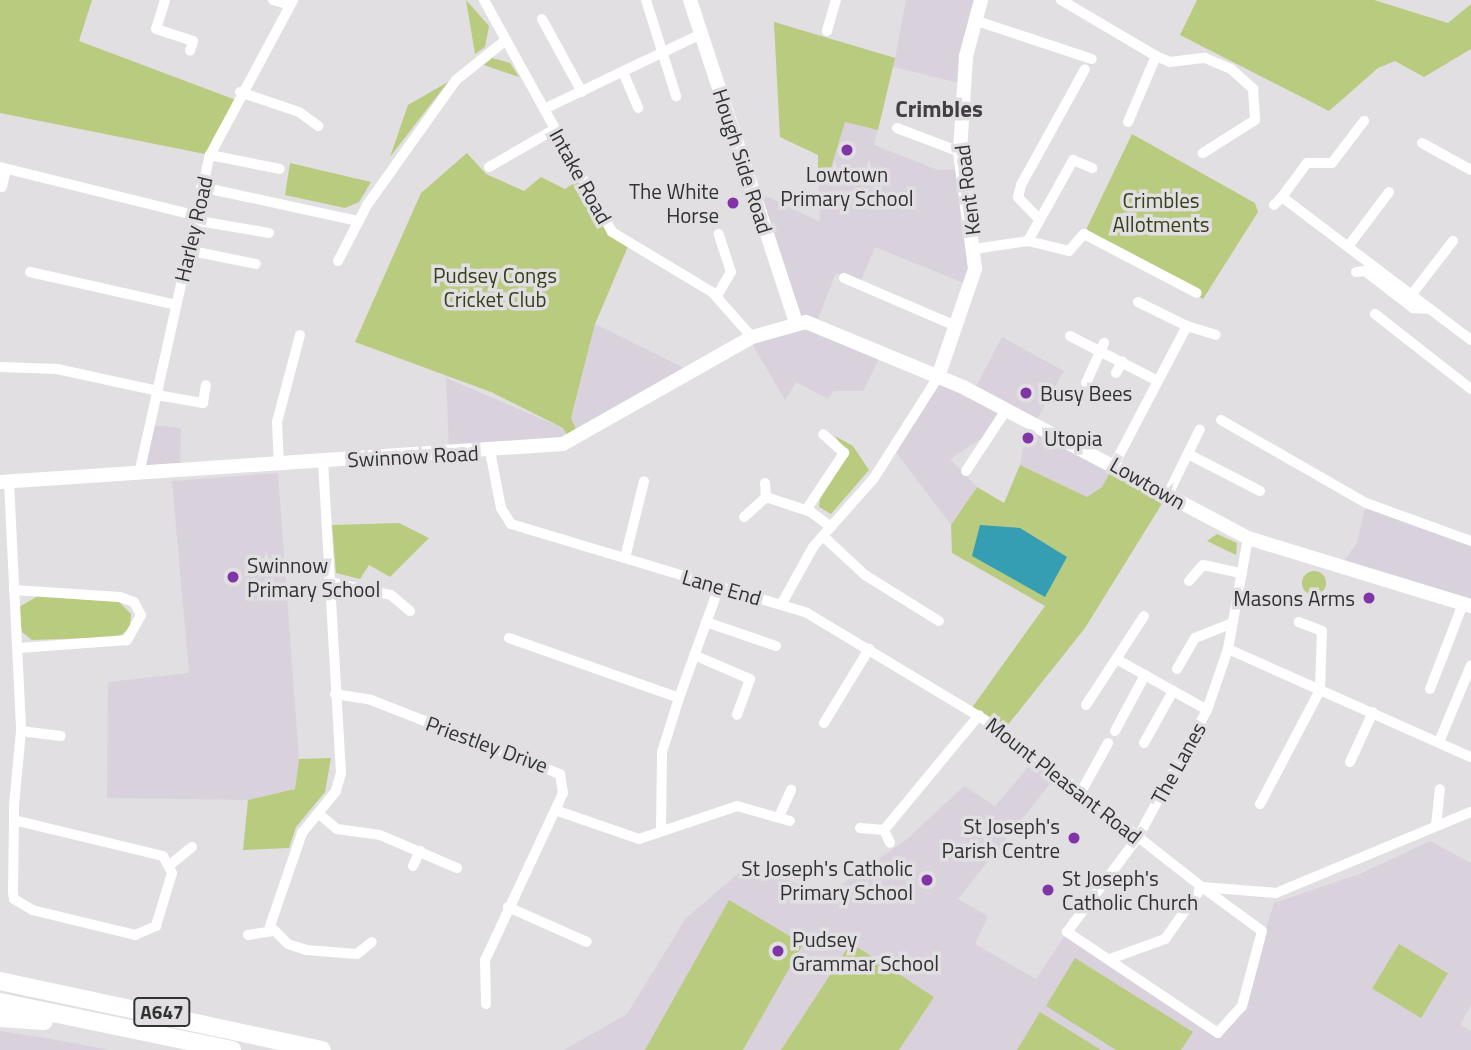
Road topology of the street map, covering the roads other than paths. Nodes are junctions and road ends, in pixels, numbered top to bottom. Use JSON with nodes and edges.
{"nodes":[{"id":1,"x":165,"y":0,"type":"edge"},
{"id":2,"x":273,"y":0,"type":"edge"},
{"id":3,"x":484,"y":0,"type":"edge"},
{"id":4,"x":646,"y":0,"type":"edge"},
{"id":5,"x":690,"y":0,"type":"edge"},
{"id":6,"x":836,"y":0,"type":"edge"},
{"id":7,"x":981,"y":0,"type":"edge"},
{"id":8,"x":1061,"y":0,"type":"edge"},
{"id":9,"x":291,"y":3,"type":"edge"},
{"id":10,"x":542,"y":19,"type":"dead end"},
{"id":11,"x":974,"y":20,"type":"junction"},
{"id":12,"x":827,"y":31,"type":"dead end"},
{"id":13,"x":701,"y":34,"type":"junction"},
{"id":14,"x":506,"y":40,"type":"junction"},
{"id":15,"x":190,"y":51,"type":"dead end"},
{"id":16,"x":663,"y":53,"type":"junction"},
{"id":17,"x":1156,"y":56,"type":"junction"},
{"id":18,"x":1092,"y":59,"type":"dead end"},
{"id":19,"x":1085,"y":69,"type":"dead end"},
{"id":20,"x":623,"y":72,"type":"junction"},
{"id":21,"x":240,"y":92,"type":"junction"},
{"id":22,"x":582,"y":92,"type":"junction"},
{"id":23,"x":677,"y":96,"type":"dead end"},
{"id":24,"x":638,"y":108,"type":"dead end"},
{"id":25,"x":544,"y":109,"type":"junction"},
{"id":26,"x":1128,"y":121,"type":"dead end"},
{"id":27,"x":1364,"y":121,"type":"dead end"},
{"id":28,"x":318,"y":127,"type":"dead end"},
{"id":29,"x":897,"y":128,"type":"dead end"},
{"id":30,"x":555,"y":129,"type":"junction"},
{"id":31,"x":1422,"y":143,"type":"dead end"},
{"id":32,"x":960,"y":152,"type":"junction"},
{"id":33,"x":1203,"y":153,"type":"dead end"},
{"id":34,"x":210,"y":155,"type":"junction"},
{"id":35,"x":489,"y":167,"type":"dead end"},
{"id":36,"x":3,"y":168,"type":"edge"},
{"id":37,"x":1092,"y":168,"type":"dead end"},
{"id":38,"x":280,"y":169,"type":"dead end"},
{"id":39,"x":1471,"y":170,"type":"edge"},
{"id":40,"x":2,"y":187,"type":"dead end"},
{"id":41,"x":201,"y":187,"type":"junction"},
{"id":42,"x":1389,"y":192,"type":"dead end"},
{"id":43,"x":193,"y":217,"type":"junction"},
{"id":44,"x":1039,"y":219,"type":"junction"},
{"id":45,"x":358,"y":221,"type":"junction"},
{"id":46,"x":269,"y":233,"type":"dead end"},
{"id":47,"x":719,"y":234,"type":"dead end"},
{"id":48,"x":1028,"y":241,"type":"junction"},
{"id":49,"x":1453,"y":241,"type":"dead end"},
{"id":50,"x":1350,"y":244,"type":"junction"},
{"id":51,"x":187,"y":250,"type":"junction"},
{"id":52,"x":974,"y":250,"type":"junction"},
{"id":53,"x":338,"y":261,"type":"dead end"},
{"id":54,"x":256,"y":264,"type":"dead end"},
{"id":55,"x":30,"y":272,"type":"dead end"},
{"id":56,"x":1356,"y":272,"type":"dead end"},
{"id":57,"x":845,"y":278,"type":"dead end"},
{"id":58,"x":1197,"y":293,"type":"dead end"},
{"id":59,"x":1412,"y":294,"type":"junction"},
{"id":60,"x":717,"y":296,"type":"junction"},
{"id":61,"x":1139,"y":302,"type":"dead end"},
{"id":62,"x":176,"y":305,"type":"junction"},
{"id":63,"x":1431,"y":309,"type":"junction"},
{"id":64,"x":1375,"y":314,"type":"dead end"},
{"id":65,"x":796,"y":323,"type":"junction"},
{"id":66,"x":956,"y":326,"type":"junction"},
{"id":67,"x":1186,"y":326,"type":"junction"},
{"id":68,"x":300,"y":335,"type":"dead end"},
{"id":69,"x":1216,"y":335,"type":"dead end"},
{"id":70,"x":1070,"y":336,"type":"dead end"},
{"id":71,"x":752,"y":337,"type":"junction"},
{"id":72,"x":1471,"y":340,"type":"edge"},
{"id":73,"x":1102,"y":347,"type":"junction"},
{"id":74,"x":1122,"y":362,"type":"junction"},
{"id":75,"x":0,"y":367,"type":"edge"},
{"id":76,"x":1116,"y":373,"type":"dead end"},
{"id":77,"x":938,"y":377,"type":"junction"},
{"id":78,"x":1156,"y":380,"type":"junction"},
{"id":79,"x":1086,"y":383,"type":"dead end"},
{"id":80,"x":206,"y":385,"type":"dead end"},
{"id":81,"x":1471,"y":389,"type":"edge"},
{"id":82,"x":157,"y":393,"type":"junction"},
{"id":83,"x":1006,"y":410,"type":"junction"},
{"id":84,"x":1221,"y":420,"type":"dead end"},
{"id":85,"x":1200,"y":429,"type":"dead end"},
{"id":86,"x":823,"y":434,"type":"dead end"},
{"id":87,"x":490,"y":451,"type":"junction"},
{"id":88,"x":1188,"y":454,"type":"junction"},
{"id":89,"x":323,"y":461,"type":"junction"},
{"id":90,"x":1115,"y":463,"type":"junction"},
{"id":91,"x":279,"y":465,"type":"junction"},
{"id":92,"x":966,"y":471,"type":"dead end"},
{"id":93,"x":139,"y":474,"type":"junction"},
{"id":94,"x":644,"y":481,"type":"dead end"},
{"id":95,"x":4,"y":482,"type":"edge"},
{"id":96,"x":765,"y":483,"type":"dead end"},
{"id":97,"x":1156,"y":487,"type":"junction"},
{"id":98,"x":1260,"y":491,"type":"dead end"},
{"id":99,"x":766,"y":497,"type":"junction"},
{"id":100,"x":806,"y":510,"type":"junction"},
{"id":101,"x":744,"y":517,"type":"dead end"},
{"id":102,"x":831,"y":527,"type":"junction"},
{"id":103,"x":822,"y":536,"type":"junction"},
{"id":104,"x":1248,"y":538,"type":"junction"},
{"id":105,"x":1471,"y":541,"type":"edge"},
{"id":106,"x":625,"y":558,"type":"junction"},
{"id":107,"x":1242,"y":573,"type":"junction"},
{"id":108,"x":1189,"y":581,"type":"dead end"},
{"id":109,"x":328,"y":583,"type":"junction"},
{"id":110,"x":719,"y":587,"type":"junction"},
{"id":111,"x":14,"y":590,"type":"junction"},
{"id":112,"x":781,"y":605,"type":"junction"},
{"id":113,"x":1467,"y":605,"type":"edge"},
{"id":114,"x":410,"y":611,"type":"dead end"},
{"id":115,"x":1144,"y":616,"type":"dead end"},
{"id":116,"x":939,"y":621,"type":"dead end"},
{"id":117,"x":706,"y":622,"type":"junction"},
{"id":118,"x":1299,"y":622,"type":"dead end"},
{"id":119,"x":1233,"y":623,"type":"junction"},
{"id":120,"x":509,"y":638,"type":"dead end"},
{"id":121,"x":776,"y":646,"type":"dead end"},
{"id":122,"x":19,"y":648,"type":"junction"},
{"id":123,"x":869,"y":649,"type":"junction"},
{"id":124,"x":1228,"y":649,"type":"junction"},
{"id":125,"x":694,"y":655,"type":"junction"},
{"id":126,"x":1118,"y":660,"type":"junction"},
{"id":127,"x":1471,"y":665,"type":"edge"},
{"id":128,"x":1177,"y":669,"type":"dead end"},
{"id":129,"x":1145,"y":675,"type":"junction"},
{"id":130,"x":1430,"y":689,"type":"dead end"},
{"id":131,"x":1320,"y":690,"type":"junction"},
{"id":132,"x":1173,"y":691,"type":"junction"},
{"id":133,"x":335,"y":694,"type":"junction"},
{"id":134,"x":679,"y":698,"type":"junction"},
{"id":135,"x":1086,"y":705,"type":"dead end"},
{"id":136,"x":1207,"y":710,"type":"junction"},
{"id":137,"x":1373,"y":712,"type":"junction"},
{"id":138,"x":737,"y":715,"type":"dead end"},
{"id":139,"x":979,"y":715,"type":"junction"},
{"id":140,"x":824,"y":723,"type":"dead end"},
{"id":141,"x":21,"y":731,"type":"junction"},
{"id":142,"x":1115,"y":731,"type":"dead end"},
{"id":143,"x":61,"y":736,"type":"dead end"},
{"id":144,"x":1439,"y":742,"type":"junction"},
{"id":145,"x":1108,"y":743,"type":"dead end"},
{"id":146,"x":1144,"y":743,"type":"dead end"},
{"id":147,"x":1471,"y":757,"type":"edge"},
{"id":148,"x":1350,"y":762,"type":"dead end"},
{"id":149,"x":1440,"y":789,"type":"dead end"},
{"id":150,"x":791,"y":790,"type":"dead end"},
{"id":151,"x":1081,"y":792,"type":"junction"},
{"id":152,"x":1260,"y":804,"type":"dead end"},
{"id":153,"x":555,"y":810,"type":"junction"},
{"id":154,"x":1471,"y":812,"type":"edge"},
{"id":155,"x":319,"y":814,"type":"junction"},
{"id":156,"x":14,"y":820,"type":"junction"},
{"id":157,"x":1436,"y":826,"type":"junction"},
{"id":158,"x":661,"y":828,"type":"junction"},
{"id":159,"x":860,"y":828,"type":"dead end"},
{"id":160,"x":884,"y":830,"type":"junction"},
{"id":161,"x":1138,"y":837,"type":"junction"},
{"id":162,"x":890,"y":844,"type":"dead end"},
{"id":163,"x":192,"y":847,"type":"dead end"},
{"id":164,"x":420,"y":851,"type":"junction"},
{"id":165,"x":171,"y":864,"type":"junction"},
{"id":166,"x":413,"y":866,"type":"dead end"},
{"id":167,"x":457,"y":868,"type":"dead end"},
{"id":168,"x":1202,"y":887,"type":"junction"},
{"id":169,"x":508,"y":907,"type":"junction"},
{"id":170,"x":272,"y":931,"type":"junction"},
{"id":171,"x":248,"y":935,"type":"dead end"},
{"id":172,"x":372,"y":942,"type":"dead end"},
{"id":173,"x":587,"y":942,"type":"dead end"},
{"id":174,"x":1110,"y":959,"type":"junction"},
{"id":175,"x":0,"y":981,"type":"edge"},
{"id":176,"x":0,"y":1002,"type":"edge"},
{"id":177,"x":486,"y":1004,"type":"dead end"},
{"id":178,"x":0,"y":1018,"type":"edge"},
{"id":179,"x":169,"y":1035,"type":"junction"},
{"id":180,"x":232,"y":1050,"type":"edge"},
{"id":181,"x":322,"y":1050,"type":"edge"}],
"edges":[{"from":1,"to":15,"type":"street"},
{"from":2,"to":9,"type":"street"},
{"from":3,"to":14,"type":"street","name":"Intake Road"},
{"from":4,"to":16,"type":"street"},
{"from":5,"to":13,"type":"street","name":"Hough Side Road"},
{"from":6,"to":12,"type":"street"},
{"from":7,"to":11,"type":"street","name":"Kent Road"},
{"from":8,"to":17,"type":"street"},
{"from":9,"to":21,"type":"street","name":"Harley Road"},
{"from":10,"to":22,"type":"street"},
{"from":11,"to":18,"type":"street"},
{"from":11,"to":32,"type":"street","name":"Kent Road"},
{"from":13,"to":16,"type":"street"},
{"from":13,"to":65,"type":"street","name":"Hough Side Road"},
{"from":14,"to":25,"type":"street","name":"Intake Road"},
{"from":14,"to":45,"type":"street"},
{"from":16,"to":20,"type":"street"},
{"from":16,"to":23,"type":"street"},
{"from":17,"to":26,"type":"street"},
{"from":17,"to":33,"type":"street"},
{"from":19,"to":44,"type":"street"},
{"from":20,"to":22,"type":"street"},
{"from":20,"to":24,"type":"street"},
{"from":21,"to":28,"type":"street"},
{"from":21,"to":34,"type":"street","name":"Harley Road"},
{"from":22,"to":25,"type":"street"},
{"from":25,"to":30,"type":"street","name":"Intake Road"},
{"from":27,"to":50,"type":"street"},
{"from":29,"to":32,"type":"street"},
{"from":30,"to":35,"type":"street"},
{"from":30,"to":60,"type":"street","name":"Intake Road"},
{"from":31,"to":39,"type":"street"},
{"from":32,"to":52,"type":"street","name":"Kent Road"},
{"from":34,"to":38,"type":"street"},
{"from":34,"to":41,"type":"street","name":"Harley Road"},
{"from":36,"to":40,"type":"street"},
{"from":36,"to":43,"type":"street"},
{"from":37,"to":44,"type":"street"},
{"from":41,"to":43,"type":"street","name":"Harley Road"},
{"from":41,"to":45,"type":"street"},
{"from":42,"to":50,"type":"street"},
{"from":43,"to":46,"type":"street"},
{"from":43,"to":51,"type":"street","name":"Harley Road"},
{"from":44,"to":48,"type":"street"},
{"from":45,"to":53,"type":"street"},
{"from":47,"to":60,"type":"street"},
{"from":48,"to":52,"type":"street"},
{"from":48,"to":58,"type":"street"},
{"from":49,"to":59,"type":"street"},
{"from":50,"to":59,"type":"street"},
{"from":51,"to":54,"type":"street"},
{"from":51,"to":62,"type":"street","name":"Harley Road"},
{"from":52,"to":66,"type":"street","name":"Kent Road"},
{"from":55,"to":62,"type":"street"},
{"from":56,"to":63,"type":"street"},
{"from":57,"to":66,"type":"street"},
{"from":59,"to":63,"type":"street"},
{"from":60,"to":71,"type":"street","name":"Intake Road"},
{"from":61,"to":67,"type":"street"},
{"from":62,"to":82,"type":"street","name":"Harley Road"},
{"from":63,"to":72,"type":"street"},
{"from":64,"to":81,"type":"street"},
{"from":65,"to":71,"type":"street","name":"Swinnow Road"},
{"from":65,"to":77,"type":"street","name":"Lowtown"},
{"from":66,"to":77,"type":"street","name":"Kent Road"},
{"from":67,"to":69,"type":"street"},
{"from":67,"to":78,"type":"street"},
{"from":68,"to":91,"type":"street"},
{"from":70,"to":73,"type":"street"},
{"from":71,"to":87,"type":"street","name":"Swinnow Road"},
{"from":73,"to":74,"type":"street"},
{"from":73,"to":79,"type":"street"},
{"from":74,"to":76,"type":"street"},
{"from":74,"to":78,"type":"street"},
{"from":75,"to":82,"type":"street"},
{"from":77,"to":83,"type":"street","name":"Lowtown"},
{"from":77,"to":102,"type":"street","name":"Lane End"},
{"from":78,"to":90,"type":"street"},
{"from":80,"to":82,"type":"street"},
{"from":82,"to":93,"type":"street","name":"Harley Road"},
{"from":83,"to":90,"type":"street","name":"Lowtown"},
{"from":83,"to":92,"type":"street"},
{"from":84,"to":105,"type":"street"},
{"from":85,"to":88,"type":"street"},
{"from":86,"to":100,"type":"street"},
{"from":87,"to":89,"type":"street","name":"Swinnow Road"},
{"from":87,"to":106,"type":"street","name":"Lane End"},
{"from":88,"to":97,"type":"street"},
{"from":88,"to":98,"type":"street"},
{"from":89,"to":91,"type":"street","name":"Swinnow Road"},
{"from":89,"to":109,"type":"street"},
{"from":90,"to":97,"type":"street","name":"Lowtown"},
{"from":91,"to":93,"type":"street","name":"Swinnow Road"},
{"from":93,"to":95,"type":"street","name":"Swinnow Road"},
{"from":94,"to":106,"type":"street"},
{"from":95,"to":111,"type":"street"},
{"from":96,"to":99,"type":"street"},
{"from":97,"to":104,"type":"street","name":"Lowtown"},
{"from":99,"to":100,"type":"street"},
{"from":99,"to":101,"type":"street"},
{"from":100,"to":102,"type":"street"},
{"from":102,"to":103,"type":"street","name":"Lane End"},
{"from":103,"to":112,"type":"street","name":"Lane End"},
{"from":103,"to":116,"type":"street"},
{"from":104,"to":107,"type":"street","name":"The Lanes"},
{"from":104,"to":113,"type":"street","name":"Lowtown"},
{"from":106,"to":110,"type":"street","name":"Lane End"},
{"from":107,"to":108,"type":"street"},
{"from":107,"to":119,"type":"street","name":"The Lanes"},
{"from":109,"to":114,"type":"street"},
{"from":109,"to":133,"type":"street"},
{"from":110,"to":112,"type":"street","name":"Lane End"},
{"from":110,"to":117,"type":"street"},
{"from":111,"to":122,"type":"street"},
{"from":111,"to":122,"type":"street"},
{"from":112,"to":123,"type":"street","name":"Mount Pleasant Road"},
{"from":113,"to":130,"type":"street"},
{"from":115,"to":126,"type":"street"},
{"from":117,"to":121,"type":"street"},
{"from":117,"to":125,"type":"street"},
{"from":118,"to":131,"type":"street"},
{"from":119,"to":124,"type":"street","name":"The Lanes"},
{"from":119,"to":128,"type":"street"},
{"from":120,"to":134,"type":"street"},
{"from":122,"to":141,"type":"street"},
{"from":123,"to":139,"type":"street","name":"Mount Pleasant Road"},
{"from":123,"to":140,"type":"street"},
{"from":124,"to":131,"type":"street"},
{"from":124,"to":136,"type":"street","name":"The Lanes"},
{"from":125,"to":134,"type":"street"},
{"from":125,"to":138,"type":"street"},
{"from":126,"to":129,"type":"street"},
{"from":126,"to":135,"type":"street"},
{"from":127,"to":144,"type":"street"},
{"from":129,"to":132,"type":"street"},
{"from":129,"to":142,"type":"street"},
{"from":131,"to":137,"type":"street"},
{"from":131,"to":152,"type":"street"},
{"from":132,"to":136,"type":"street"},
{"from":132,"to":146,"type":"street"},
{"from":133,"to":153,"type":"street","name":"Priestley Drive"},
{"from":133,"to":155,"type":"street"},
{"from":134,"to":158,"type":"street"},
{"from":136,"to":161,"type":"street","name":"The Lanes"},
{"from":137,"to":144,"type":"street"},
{"from":137,"to":148,"type":"street"},
{"from":139,"to":151,"type":"street","name":"Mount Pleasant Road"},
{"from":139,"to":160,"type":"street"},
{"from":141,"to":143,"type":"street"},
{"from":141,"to":156,"type":"street"},
{"from":144,"to":147,"type":"street"},
{"from":145,"to":151,"type":"street"},
{"from":149,"to":157,"type":"street"},
{"from":150,"to":158,"type":"street"},
{"from":151,"to":161,"type":"street","name":"Mount Pleasant Road"},
{"from":153,"to":158,"type":"street"},
{"from":153,"to":169,"type":"street","name":"Priestley Drive"},
{"from":154,"to":157,"type":"street"},
{"from":155,"to":164,"type":"street"},
{"from":155,"to":170,"type":"street"},
{"from":156,"to":165,"type":"street"},
{"from":156,"to":165,"type":"street"},
{"from":157,"to":168,"type":"street"},
{"from":159,"to":160,"type":"street"},
{"from":160,"to":162,"type":"street"},
{"from":161,"to":168,"type":"street","name":"Mount Pleasant Road"},
{"from":161,"to":174,"type":"street","name":"The Lanes"},
{"from":163,"to":165,"type":"street"},
{"from":164,"to":166,"type":"street"},
{"from":164,"to":167,"type":"street"},
{"from":168,"to":174,"type":"street"},
{"from":168,"to":174,"type":"street","name":"Mount Pleasant Road"},
{"from":169,"to":173,"type":"street"},
{"from":169,"to":177,"type":"street","name":"Priestley Drive"},
{"from":170,"to":171,"type":"street"},
{"from":170,"to":172,"type":"street"},
{"from":175,"to":181,"type":"highway","number":"A647"},
{"from":176,"to":179,"type":"highway","number":"A647"},
{"from":178,"to":179,"type":"highway"},
{"from":179,"to":180,"type":"highway","number":"A647"}]}
